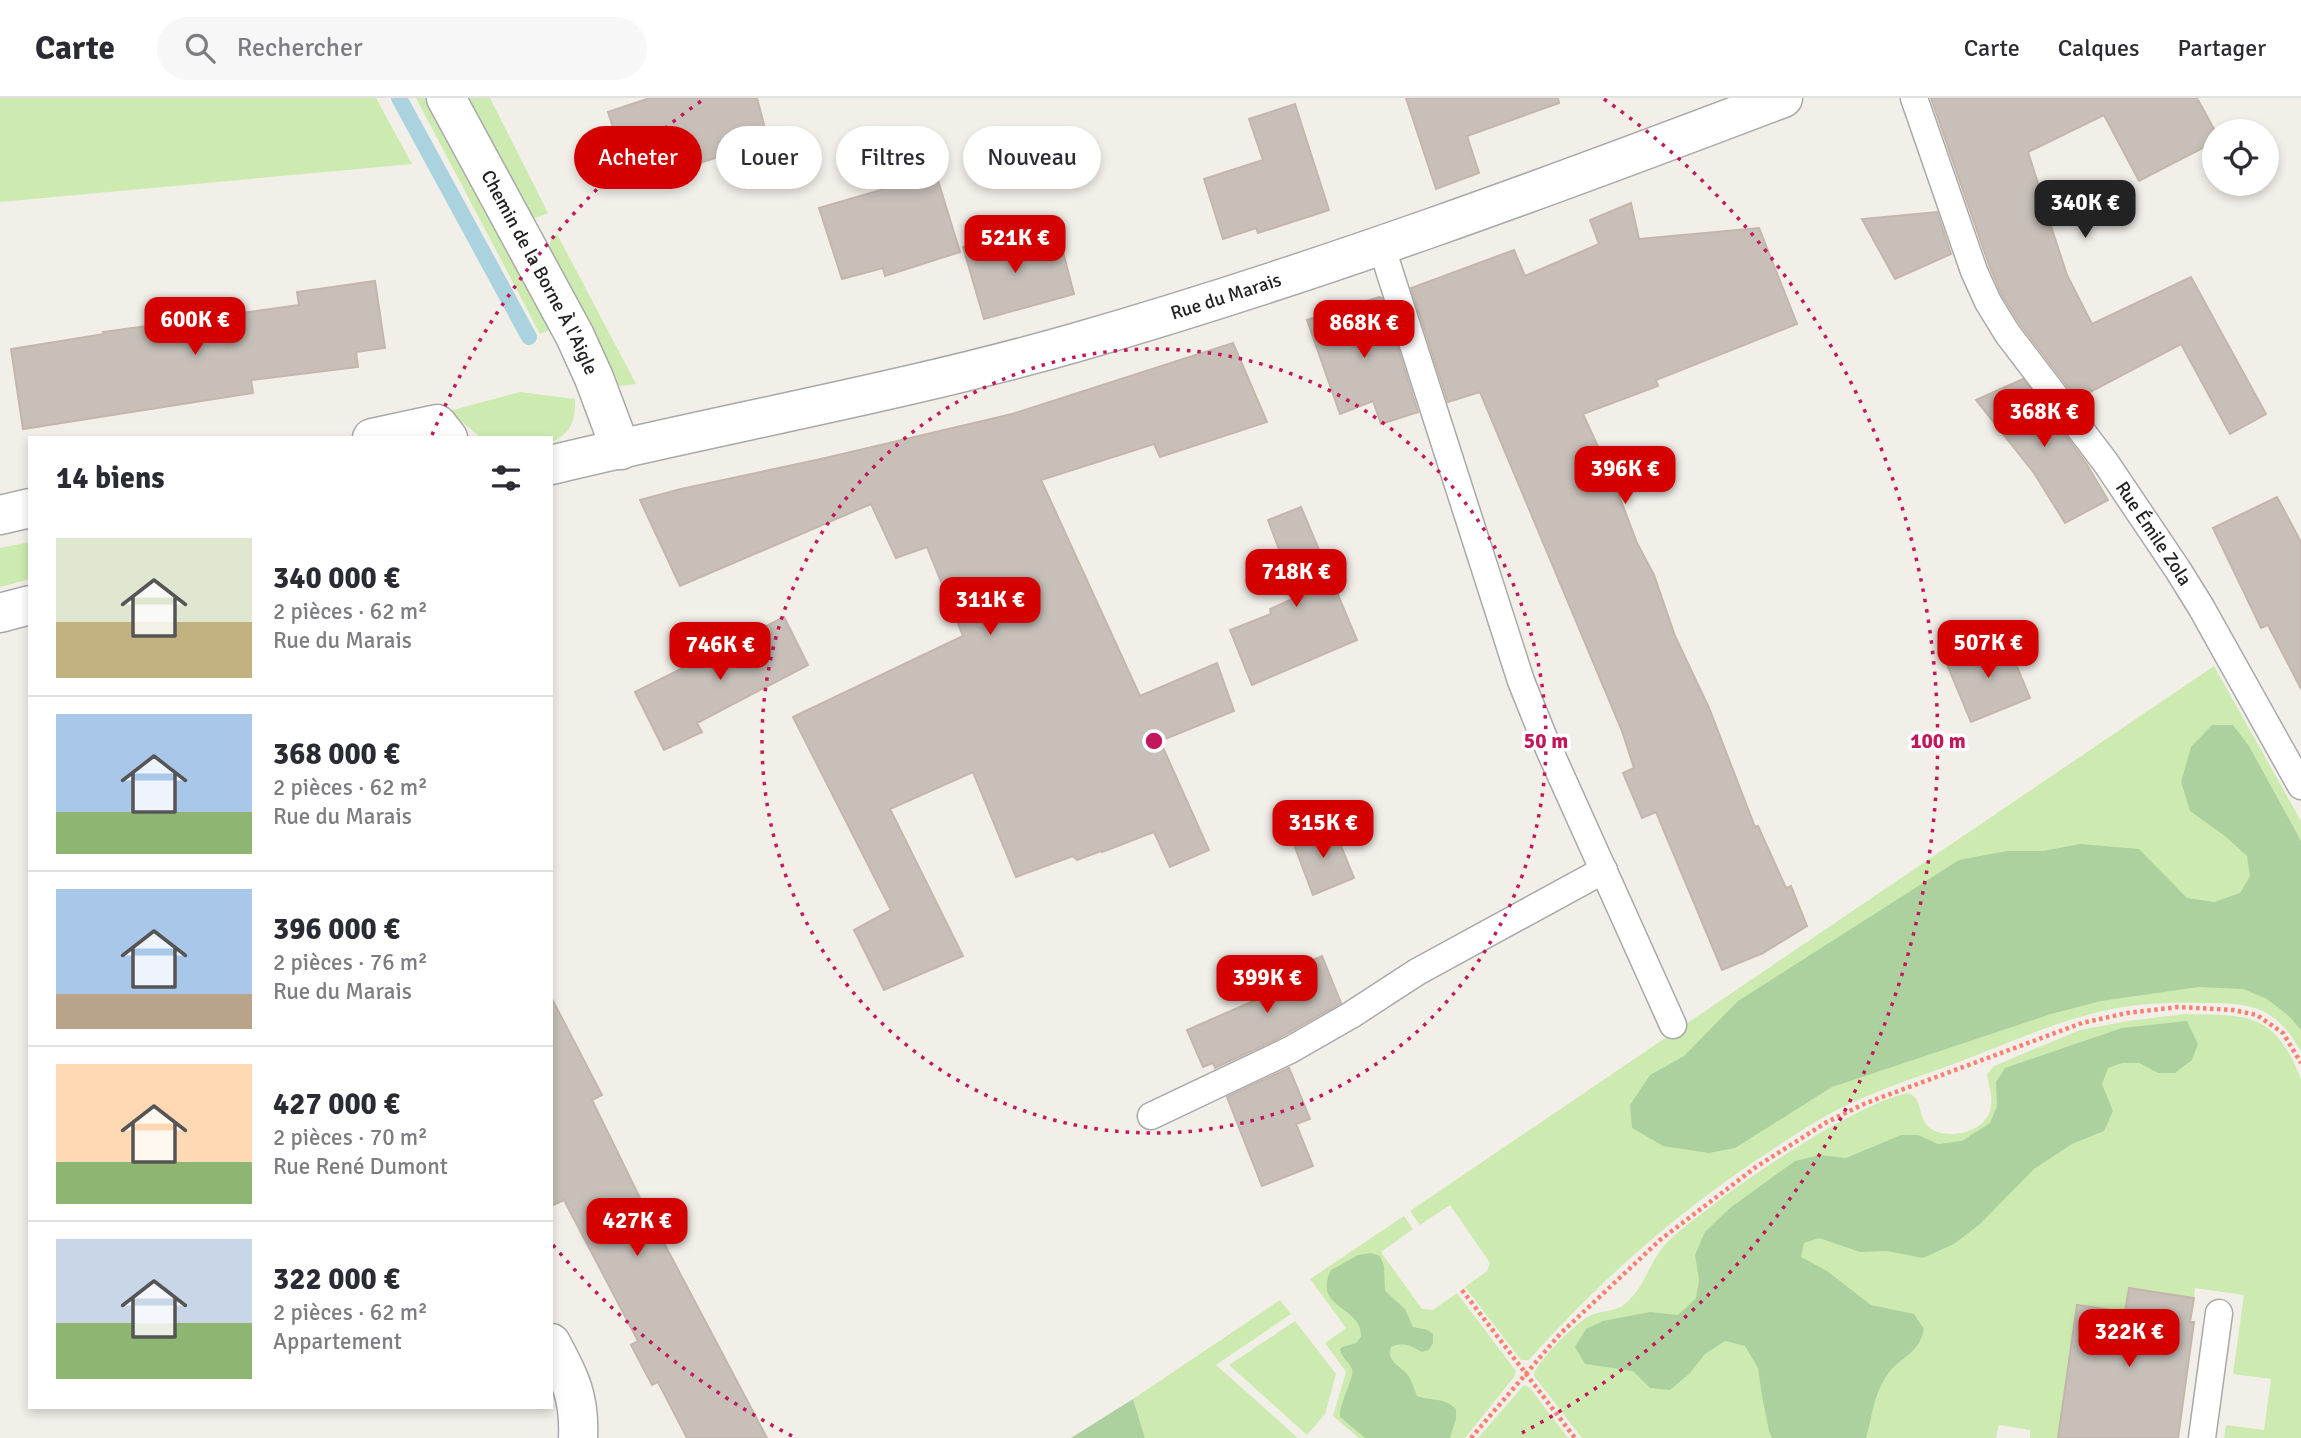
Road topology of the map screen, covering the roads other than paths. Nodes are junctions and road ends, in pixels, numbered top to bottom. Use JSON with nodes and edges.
{"nodes":[{"id":1,"x":446,"y":98,"type":"edge"},
{"id":2,"x":1783,"y":98,"type":"edge"},
{"id":3,"x":1913,"y":98,"type":"edge"},
{"id":4,"x":1381,"y":245,"type":"junction"},
{"id":5,"x":381,"y":436,"type":"edge"},
{"id":6,"x":446,"y":436,"type":"edge"},
{"id":7,"x":638,"y":446,"type":"junction"},
{"id":8,"x":553,"y":465,"type":"edge"},
{"id":9,"x":28,"y":509,"type":"edge"},
{"id":10,"x":0,"y":515,"type":"edge"},
{"id":11,"x":28,"y":606,"type":"edge"},
{"id":12,"x":0,"y":613,"type":"edge"},
{"id":13,"x":2301,"y":786,"type":"edge"},
{"id":14,"x":1604,"y":870,"type":"junction"},
{"id":15,"x":1673,"y":1025,"type":"dead end"},
{"id":16,"x":1151,"y":1116,"type":"dead end"},
{"id":17,"x":2219,"y":1313,"type":"dead end"},
{"id":18,"x":553,"y":1347,"type":"edge"},
{"id":19,"x":578,"y":1438,"type":"edge"},
{"id":20,"x":2203,"y":1438,"type":"edge"}],
"edges":[{"from":1,"to":7,"type":"street","name":"Chemin de la Borne À l'Aigle"},
{"from":2,"to":4,"type":"street","name":"Rue du Marais"},
{"from":3,"to":13,"type":"lane","name":"Rue Émile Zola"},
{"from":4,"to":7,"type":"street","name":"Rue du Marais"},
{"from":4,"to":14,"type":"lane"},
{"from":5,"to":6,"type":"street"},
{"from":7,"to":8,"type":"street","name":"Rue du Marais"},
{"from":9,"to":10,"type":"street"},
{"from":11,"to":12,"type":"street"},
{"from":14,"to":15,"type":"lane"},
{"from":14,"to":16,"type":"lane"},
{"from":17,"to":20,"type":"lane"},
{"from":18,"to":19,"type":"street"}]}
